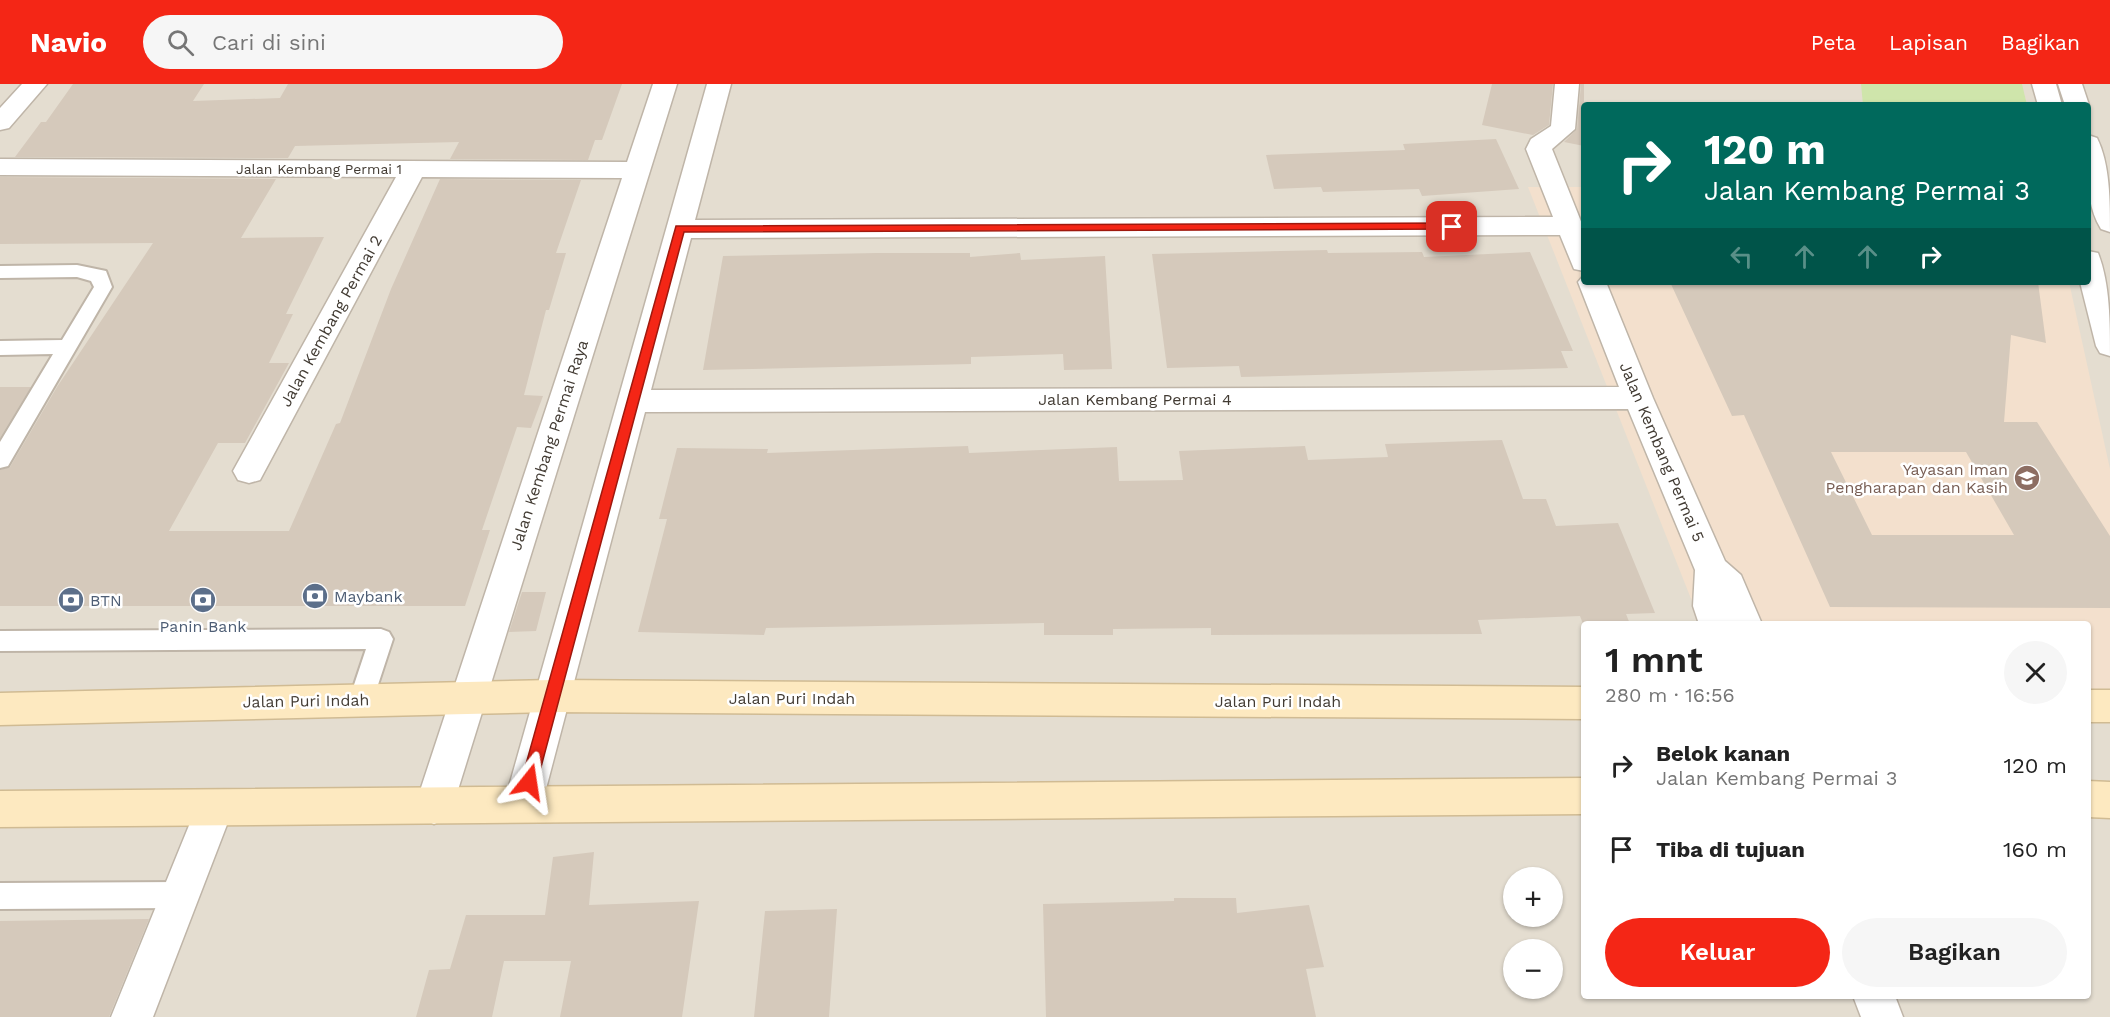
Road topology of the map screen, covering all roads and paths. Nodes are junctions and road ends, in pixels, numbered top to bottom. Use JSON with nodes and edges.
{"nodes":[{"id":1,"x":35,"y":84,"type":"edge"},
{"id":2,"x":665,"y":84,"type":"edge"},
{"id":3,"x":719,"y":84,"type":"edge"},
{"id":4,"x":1568,"y":84,"type":"edge"},
{"id":5,"x":2044,"y":84,"type":"edge"},
{"id":6,"x":2070,"y":84,"type":"edge"},
{"id":7,"x":2049,"y":102,"type":"edge"},
{"id":8,"x":2076,"y":102,"type":"edge"},
{"id":9,"x":0,"y":123,"type":"edge"},
{"id":10,"x":2091,"y":154,"type":"edge"},
{"id":11,"x":0,"y":167,"type":"edge"},
{"id":12,"x":413,"y":170,"type":"junction"},
{"id":13,"x":637,"y":170,"type":"junction"},
{"id":14,"x":2100,"y":186,"type":"edge"},
{"id":15,"x":2110,"y":223,"type":"edge"},
{"id":16,"x":1577,"y":227,"type":"edge"},
{"id":17,"x":680,"y":229,"type":"junction"},
{"id":18,"x":1581,"y":247,"type":"edge"},
{"id":19,"x":0,"y":272,"type":"edge"},
{"id":20,"x":2091,"y":272,"type":"edge"},
{"id":21,"x":1593,"y":285,"type":"edge"},
{"id":22,"x":2110,"y":346,"type":"edge"},
{"id":23,"x":68,"y":347,"type":"junction"},
{"id":24,"x":0,"y":348,"type":"edge"},
{"id":25,"x":1638,"y":398,"type":"junction"},
{"id":26,"x":632,"y":401,"type":"junction"},
{"id":27,"x":0,"y":460,"type":"edge"},
{"id":28,"x":249,"y":471,"type":"dead end"},
{"id":29,"x":1712,"y":570,"type":"junction"},
{"id":30,"x":1715,"y":621,"type":"edge"},
{"id":31,"x":1744,"y":621,"type":"edge"},
{"id":32,"x":0,"y":641,"type":"edge"},
{"id":33,"x":552,"y":696,"type":"junction"},
{"id":34,"x":468,"y":697,"type":"junction"},
{"id":35,"x":361,"y":700,"type":"junction"},
{"id":36,"x":1581,"y":703,"type":"edge"},
{"id":37,"x":2091,"y":706,"type":"edge"},
{"id":38,"x":2110,"y":706,"type":"edge"},
{"id":39,"x":0,"y":709,"type":"edge"},
{"id":40,"x":1581,"y":796,"type":"edge"},
{"id":41,"x":2091,"y":800,"type":"edge"},
{"id":42,"x":2110,"y":800,"type":"edge"},
{"id":43,"x":523,"y":804,"type":"junction"},
{"id":44,"x":434,"y":806,"type":"junction"},
{"id":45,"x":0,"y":809,"type":"edge"},
{"id":46,"x":214,"y":809,"type":"junction"},
{"id":47,"x":181,"y":895,"type":"junction"},
{"id":48,"x":0,"y":896,"type":"edge"},
{"id":49,"x":1875,"y":999,"type":"edge"},
{"id":50,"x":132,"y":1017,"type":"edge"},
{"id":51,"x":1882,"y":1017,"type":"edge"}],
"edges":[{"from":1,"to":9,"type":"street"},
{"from":2,"to":13,"type":"street","name":"Jalan Kembang Permai Raya"},
{"from":3,"to":17,"type":"street"},
{"from":4,"to":16,"type":"street"},
{"from":5,"to":7,"type":"street"},
{"from":6,"to":8,"type":"street"},
{"from":10,"to":14,"type":"street"},
{"from":11,"to":12,"type":"street","name":"Jalan Kembang Permai 1"},
{"from":12,"to":13,"type":"street","name":"Jalan Kembang Permai 1"},
{"from":12,"to":28,"type":"street","name":"Jalan Kembang Permai 2"},
{"from":13,"to":34,"type":"street","name":"Jalan Kembang Permai Raya"},
{"from":14,"to":15,"type":"street"},
{"from":16,"to":17,"type":"street"},
{"from":16,"to":18,"type":"street"},
{"from":17,"to":26,"type":"street"},
{"from":19,"to":23,"type":"lane"},
{"from":20,"to":22,"type":"street"},
{"from":21,"to":25,"type":"street","name":"Jalan Kembang Permai 5"},
{"from":23,"to":24,"type":"lane"},
{"from":23,"to":27,"type":"lane"},
{"from":25,"to":26,"type":"street","name":"Jalan Kembang Permai 4"},
{"from":25,"to":29,"type":"street","name":"Jalan Kembang Permai 5"},
{"from":26,"to":33,"type":"street"},
{"from":29,"to":30,"type":"street","name":"Jalan Kembang Permai 5"},
{"from":29,"to":31,"type":"street"},
{"from":32,"to":35,"type":"lane"},
{"from":33,"to":34,"type":"main road","name":"Jalan Puri Indah"},
{"from":33,"to":36,"type":"main road","name":"Jalan Puri Indah"},
{"from":33,"to":43,"type":"street"},
{"from":34,"to":35,"type":"main road","name":"Jalan Puri Indah"},
{"from":34,"to":44,"type":"street","name":"Jalan Kembang Permai Raya"},
{"from":35,"to":39,"type":"main road","name":"Jalan Puri Indah"},
{"from":37,"to":38,"type":"main road"},
{"from":40,"to":43,"type":"main road"},
{"from":41,"to":42,"type":"main road"},
{"from":43,"to":44,"type":"main road"},
{"from":44,"to":46,"type":"main road"},
{"from":45,"to":46,"type":"main road"},
{"from":46,"to":47,"type":"street"},
{"from":47,"to":48,"type":"lane"},
{"from":47,"to":50,"type":"street"},
{"from":49,"to":51,"type":"street"}]}
